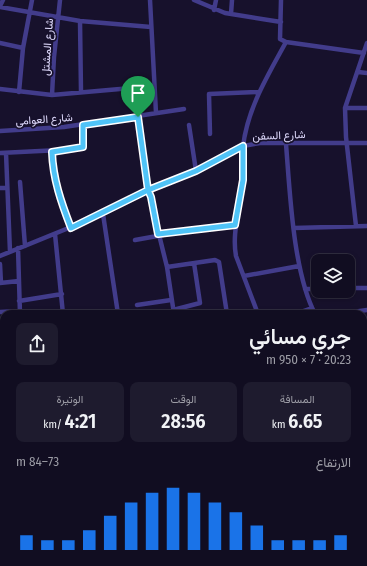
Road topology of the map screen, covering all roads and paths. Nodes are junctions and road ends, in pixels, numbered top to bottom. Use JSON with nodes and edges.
{"nodes":[{"id":1,"x":3,"y":0,"type":"edge"},
{"id":2,"x":32,"y":0,"type":"edge"},
{"id":3,"x":60,"y":0,"type":"edge"},
{"id":4,"x":150,"y":0,"type":"edge"},
{"id":5,"x":194,"y":0,"type":"edge"},
{"id":6,"x":216,"y":0,"type":"edge"},
{"id":7,"x":232,"y":0,"type":"edge"},
{"id":8,"x":281,"y":0,"type":"edge"},
{"id":9,"x":0,"y":7,"type":"edge"},
{"id":10,"x":214,"y":10,"type":"junction"},
{"id":11,"x":30,"y":13,"type":"junction"},
{"id":12,"x":230,"y":14,"type":"junction"},
{"id":13,"x":57,"y":18,"type":"junction"},
{"id":14,"x":80,"y":21,"type":"junction"},
{"id":15,"x":281,"y":22,"type":"junction"},
{"id":16,"x":151,"y":27,"type":"junction"},
{"id":17,"x":286,"y":42,"type":"junction"},
{"id":18,"x":0,"y":43,"type":"edge"},
{"id":19,"x":367,"y":43,"type":"edge"},
{"id":20,"x":23,"y":48,"type":"junction"},
{"id":21,"x":364,"y":53,"type":"junction"},
{"id":22,"x":358,"y":72,"type":"junction"},
{"id":23,"x":367,"y":73,"type":"edge"},
{"id":24,"x":154,"y":86,"type":"junction"},
{"id":25,"x":0,"y":89,"type":"edge"},
{"id":26,"x":19,"y":92,"type":"junction"},
{"id":27,"x":81,"y":92,"type":"junction"},
{"id":28,"x":259,"y":92,"type":"junction"},
{"id":29,"x":52,"y":95,"type":"junction"},
{"id":30,"x":345,"y":108,"type":"junction"},
{"id":31,"x":367,"y":108,"type":"edge"},
{"id":32,"x":184,"y":109,"type":"dead end"},
{"id":33,"x":156,"y":113,"type":"junction"},
{"id":34,"x":138,"y":117,"type":"junction"},
{"id":35,"x":83,"y":125,"type":"junction"},
{"id":36,"x":189,"y":125,"type":"dead end"},
{"id":37,"x":0,"y":131,"type":"edge"},
{"id":38,"x":210,"y":134,"type":"dead end"},
{"id":39,"x":346,"y":143,"type":"junction"},
{"id":40,"x":367,"y":143,"type":"edge"},
{"id":41,"x":286,"y":144,"type":"junction"},
{"id":42,"x":243,"y":146,"type":"junction"},
{"id":43,"x":52,"y":152,"type":"junction"},
{"id":44,"x":0,"y":153,"type":"edge"},
{"id":45,"x":6,"y":153,"type":"junction"},
{"id":46,"x":196,"y":171,"type":"junction"},
{"id":47,"x":20,"y":182,"type":"dead end"},
{"id":48,"x":0,"y":188,"type":"edge"},
{"id":49,"x":6,"y":188,"type":"junction"},
{"id":50,"x":148,"y":190,"type":"junction"},
{"id":51,"x":103,"y":214,"type":"junction"},
{"id":52,"x":235,"y":225,"type":"junction"},
{"id":53,"x":356,"y":226,"type":"junction"},
{"id":54,"x":367,"y":226,"type":"edge"},
{"id":55,"x":71,"y":228,"type":"junction"},
{"id":56,"x":294,"y":228,"type":"junction"},
{"id":57,"x":55,"y":234,"type":"junction"},
{"id":58,"x":158,"y":234,"type":"junction"},
{"id":59,"x":135,"y":240,"type":"dead end"},
{"id":60,"x":24,"y":246,"type":"junction"},
{"id":61,"x":18,"y":248,"type":"junction"},
{"id":62,"x":10,"y":252,"type":"junction"},
{"id":63,"x":0,"y":256,"type":"edge"},
{"id":64,"x":194,"y":263,"type":"junction"},
{"id":65,"x":0,"y":264,"type":"edge"},
{"id":66,"x":300,"y":266,"type":"junction"},
{"id":67,"x":167,"y":268,"type":"junction"},
{"id":68,"x":244,"y":276,"type":"junction"},
{"id":69,"x":19,"y":281,"type":"junction"},
{"id":70,"x":0,"y":283,"type":"edge"},
{"id":71,"x":355,"y":288,"type":"edge"},
{"id":72,"x":367,"y":288,"type":"edge"},
{"id":73,"x":305,"y":289,"type":"junction"},
{"id":74,"x":311,"y":289,"type":"edge"},
{"id":75,"x":62,"y":294,"type":"junction"},
{"id":76,"x":19,"y":300,"type":"junction"},
{"id":77,"x":171,"y":300,"type":"junction"},
{"id":78,"x":137,"y":305,"type":"dead end"},
{"id":79,"x":312,"y":308,"type":"joint"},
{"id":80,"x":20,"y":310,"type":"edge"},
{"id":81,"x":63,"y":310,"type":"edge"},
{"id":82,"x":117,"y":310,"type":"edge"},
{"id":83,"x":173,"y":310,"type":"edge"},
{"id":84,"x":179,"y":310,"type":"edge"},
{"id":85,"x":226,"y":310,"type":"edge"},
{"id":86,"x":257,"y":310,"type":"edge"},
{"id":87,"x":306,"y":310,"type":"edge"}],
"edges":[{"from":1,"to":9,"type":"street"},
{"from":2,"to":11,"type":"street"},
{"from":3,"to":13,"type":"street","name":"شارع المشتل"},
{"from":4,"to":16,"type":"street"},
{"from":5,"to":10,"type":"street"},
{"from":6,"to":10,"type":"street"},
{"from":7,"to":12,"type":"street"},
{"from":8,"to":15,"type":"street"},
{"from":9,"to":11,"type":"street"},
{"from":10,"to":12,"type":"street"},
{"from":11,"to":13,"type":"street"},
{"from":11,"to":20,"type":"street"},
{"from":12,"to":15,"type":"street"},
{"from":13,"to":14,"type":"street"},
{"from":13,"to":29,"type":"street","name":"شارع المشتل"},
{"from":14,"to":16,"type":"street"},
{"from":14,"to":27,"type":"street"},
{"from":15,"to":17,"type":"street"},
{"from":16,"to":24,"type":"street"},
{"from":17,"to":21,"type":"street"},
{"from":17,"to":28,"type":"street"},
{"from":18,"to":20,"type":"street"},
{"from":19,"to":21,"type":"street"},
{"from":20,"to":26,"type":"street"},
{"from":21,"to":22,"type":"street"},
{"from":22,"to":23,"type":"street"},
{"from":22,"to":30,"type":"street"},
{"from":24,"to":27,"type":"street"},
{"from":24,"to":33,"type":"street"},
{"from":25,"to":26,"type":"street"},
{"from":26,"to":29,"type":"street"},
{"from":27,"to":29,"type":"street"},
{"from":28,"to":38,"type":"street"},
{"from":28,"to":42,"type":"street"},
{"from":30,"to":31,"type":"street"},
{"from":30,"to":39,"type":"street"},
{"from":32,"to":33,"type":"street","name":"شارع العوامى"},
{"from":33,"to":34,"type":"street","name":"شارع العوامى"},
{"from":34,"to":35,"type":"street","name":"شارع العوامى"},
{"from":34,"to":50,"type":"street"},
{"from":35,"to":37,"type":"street","name":"شارع العوامى"},
{"from":35,"to":43,"type":"street"},
{"from":36,"to":46,"type":"street"},
{"from":39,"to":40,"type":"street","name":"شارع السفن"},
{"from":39,"to":41,"type":"street","name":"شارع السفن"},
{"from":39,"to":53,"type":"street"},
{"from":41,"to":42,"type":"street","name":"شارع السفن"},
{"from":41,"to":56,"type":"street"},
{"from":42,"to":46,"type":"street","name":"شارع السفن"},
{"from":42,"to":52,"type":"street"},
{"from":43,"to":45,"type":"street"},
{"from":43,"to":55,"type":"street"},
{"from":44,"to":45,"type":"street"},
{"from":45,"to":49,"type":"street"},
{"from":46,"to":50,"type":"street","name":"شارع السفن"},
{"from":47,"to":60,"type":"street"},
{"from":48,"to":49,"type":"street"},
{"from":49,"to":62,"type":"street"},
{"from":50,"to":51,"type":"street","name":"شارع السفن"},
{"from":50,"to":58,"type":"street"},
{"from":51,"to":55,"type":"street","name":"شارع السفن"},
{"from":51,"to":82,"type":"street"},
{"from":52,"to":58,"type":"street"},
{"from":52,"to":68,"type":"street"},
{"from":53,"to":54,"type":"street"},
{"from":53,"to":56,"type":"street"},
{"from":55,"to":57,"type":"street","name":"شارع السفن"},
{"from":56,"to":66,"type":"street"},
{"from":57,"to":60,"type":"street","name":"شارع السفن"},
{"from":57,"to":75,"type":"street"},
{"from":58,"to":59,"type":"street"},
{"from":58,"to":67,"type":"street"},
{"from":60,"to":61,"type":"street","name":"شارع السفن"},
{"from":61,"to":62,"type":"street","name":"شارع السفن"},
{"from":61,"to":69,"type":"street"},
{"from":62,"to":63,"type":"street","name":"شارع السفن"},
{"from":64,"to":67,"type":"street"},
{"from":64,"to":84,"type":"street"},
{"from":64,"to":85,"type":"street"},
{"from":65,"to":70,"type":"street"},
{"from":66,"to":68,"type":"street"},
{"from":66,"to":73,"type":"street"},
{"from":67,"to":77,"type":"street"},
{"from":68,"to":86,"type":"street"},
{"from":69,"to":70,"type":"street"},
{"from":69,"to":76,"type":"street"},
{"from":71,"to":72,"type":"street"},
{"from":73,"to":74,"type":"street"},
{"from":73,"to":79,"type":"street"},
{"from":75,"to":76,"type":"street"},
{"from":75,"to":81,"type":"street"},
{"from":76,"to":80,"type":"street"},
{"from":77,"to":78,"type":"street"},
{"from":77,"to":83,"type":"street"},
{"from":79,"to":87,"type":"street"}]}
